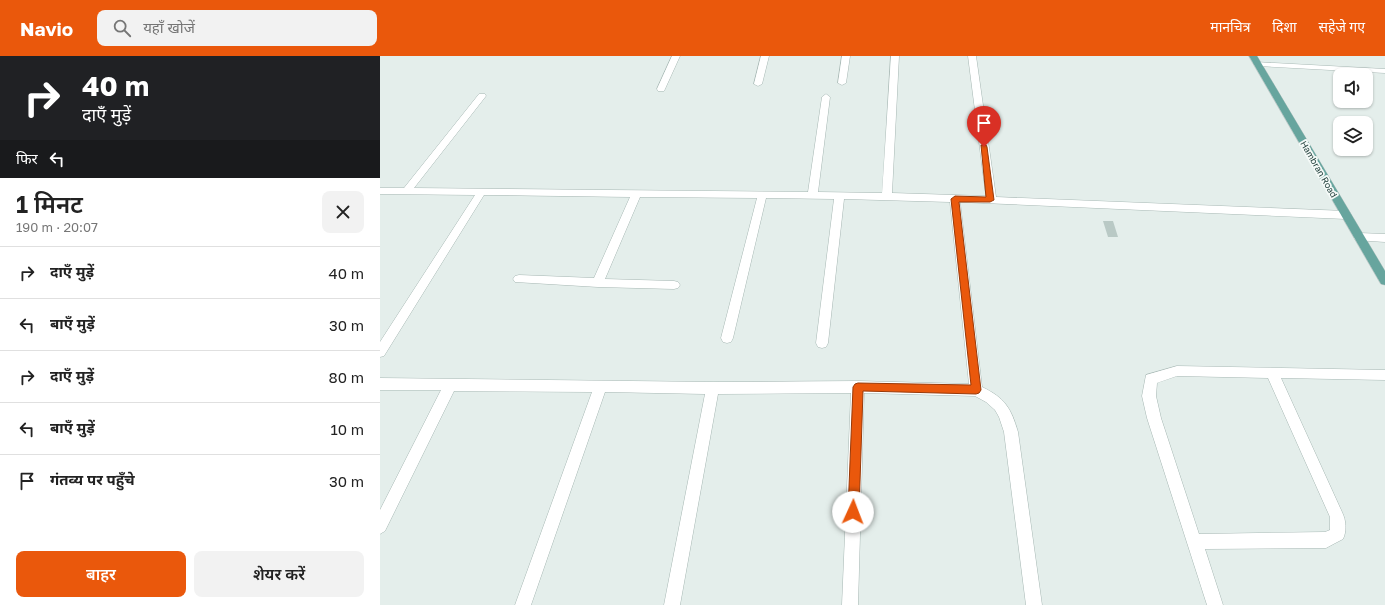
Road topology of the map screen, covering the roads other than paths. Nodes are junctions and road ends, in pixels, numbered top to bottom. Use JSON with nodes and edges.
{"nodes":[{"id":1,"x":676,"y":56,"type":"edge"},
{"id":2,"x":766,"y":56,"type":"edge"},
{"id":3,"x":846,"y":56,"type":"edge"},
{"id":4,"x":895,"y":56,"type":"edge"},
{"id":5,"x":972,"y":56,"type":"edge"},
{"id":6,"x":1255,"y":60,"type":"edge"},
{"id":7,"x":1385,"y":70,"type":"edge"},
{"id":8,"x":842,"y":83,"type":"dead end"},
{"id":9,"x":758,"y":84,"type":"dead end"},
{"id":10,"x":661,"y":90,"type":"dead end"},
{"id":11,"x":482,"y":96,"type":"dead end"},
{"id":12,"x":826,"y":97,"type":"dead end"},
{"id":13,"x":380,"y":192,"type":"edge"},
{"id":14,"x":406,"y":192,"type":"junction"},
{"id":15,"x":481,"y":193,"type":"junction"},
{"id":16,"x":636,"y":195,"type":"junction"},
{"id":17,"x":762,"y":196,"type":"junction"},
{"id":18,"x":812,"y":196,"type":"junction"},
{"id":19,"x":839,"y":196,"type":"junction"},
{"id":20,"x":887,"y":196,"type":"junction"},
{"id":21,"x":955,"y":199,"type":"junction"},
{"id":22,"x":990,"y":200,"type":"junction"},
{"id":23,"x":1346,"y":215,"type":"junction"},
{"id":24,"x":1359,"y":237,"type":"junction"},
{"id":25,"x":1385,"y":238,"type":"edge"},
{"id":26,"x":519,"y":280,"type":"dead end"},
{"id":27,"x":1385,"y":281,"type":"edge"},
{"id":28,"x":598,"y":283,"type":"junction"},
{"id":29,"x":674,"y":285,"type":"dead end"},
{"id":30,"x":727,"y":338,"type":"dead end"},
{"id":31,"x":822,"y":343,"type":"dead end"},
{"id":32,"x":380,"y":352,"type":"edge"},
{"id":33,"x":1272,"y":373,"type":"junction"},
{"id":34,"x":1385,"y":375,"type":"edge"},
{"id":35,"x":380,"y":384,"type":"edge"},
{"id":36,"x":450,"y":385,"type":"junction"},
{"id":37,"x":600,"y":387,"type":"junction"},
{"id":38,"x":858,"y":387,"type":"junction"},
{"id":39,"x":713,"y":388,"type":"junction"},
{"id":40,"x":976,"y":390,"type":"junction"},
{"id":41,"x":380,"y":526,"type":"edge"},
{"id":42,"x":1194,"y":542,"type":"junction"},
{"id":43,"x":523,"y":605,"type":"edge"},
{"id":44,"x":672,"y":605,"type":"edge"},
{"id":45,"x":850,"y":605,"type":"edge"},
{"id":46,"x":1034,"y":605,"type":"edge"},
{"id":47,"x":1215,"y":605,"type":"edge"}],
"edges":[{"from":1,"to":10,"type":"street"},
{"from":2,"to":9,"type":"street"},
{"from":3,"to":8,"type":"street"},
{"from":4,"to":20,"type":"street"},
{"from":5,"to":22,"type":"street"},
{"from":6,"to":7,"type":"street"},
{"from":6,"to":23,"type":"main road","name":"Hambran Road"},
{"from":11,"to":14,"type":"street"},
{"from":12,"to":18,"type":"street"},
{"from":13,"to":14,"type":"street"},
{"from":14,"to":15,"type":"street"},
{"from":15,"to":16,"type":"street"},
{"from":15,"to":32,"type":"street"},
{"from":16,"to":17,"type":"street"},
{"from":16,"to":28,"type":"street"},
{"from":17,"to":18,"type":"street"},
{"from":17,"to":30,"type":"street"},
{"from":18,"to":19,"type":"street"},
{"from":19,"to":20,"type":"street"},
{"from":19,"to":31,"type":"street"},
{"from":20,"to":21,"type":"street"},
{"from":21,"to":22,"type":"street"},
{"from":21,"to":40,"type":"street"},
{"from":22,"to":23,"type":"street"},
{"from":23,"to":24,"type":"main road","name":"Hambran Road"},
{"from":24,"to":25,"type":"street"},
{"from":24,"to":27,"type":"main road","name":"Hambran Road"},
{"from":26,"to":28,"type":"street"},
{"from":28,"to":29,"type":"street"},
{"from":33,"to":34,"type":"street"},
{"from":33,"to":42,"type":"street"},
{"from":33,"to":42,"type":"street"},
{"from":35,"to":36,"type":"street"},
{"from":36,"to":37,"type":"street"},
{"from":36,"to":41,"type":"street"},
{"from":37,"to":39,"type":"street"},
{"from":37,"to":43,"type":"street"},
{"from":38,"to":39,"type":"street"},
{"from":38,"to":40,"type":"street"},
{"from":38,"to":45,"type":"street"},
{"from":39,"to":44,"type":"street"},
{"from":40,"to":46,"type":"street"},
{"from":42,"to":47,"type":"street"}]}
